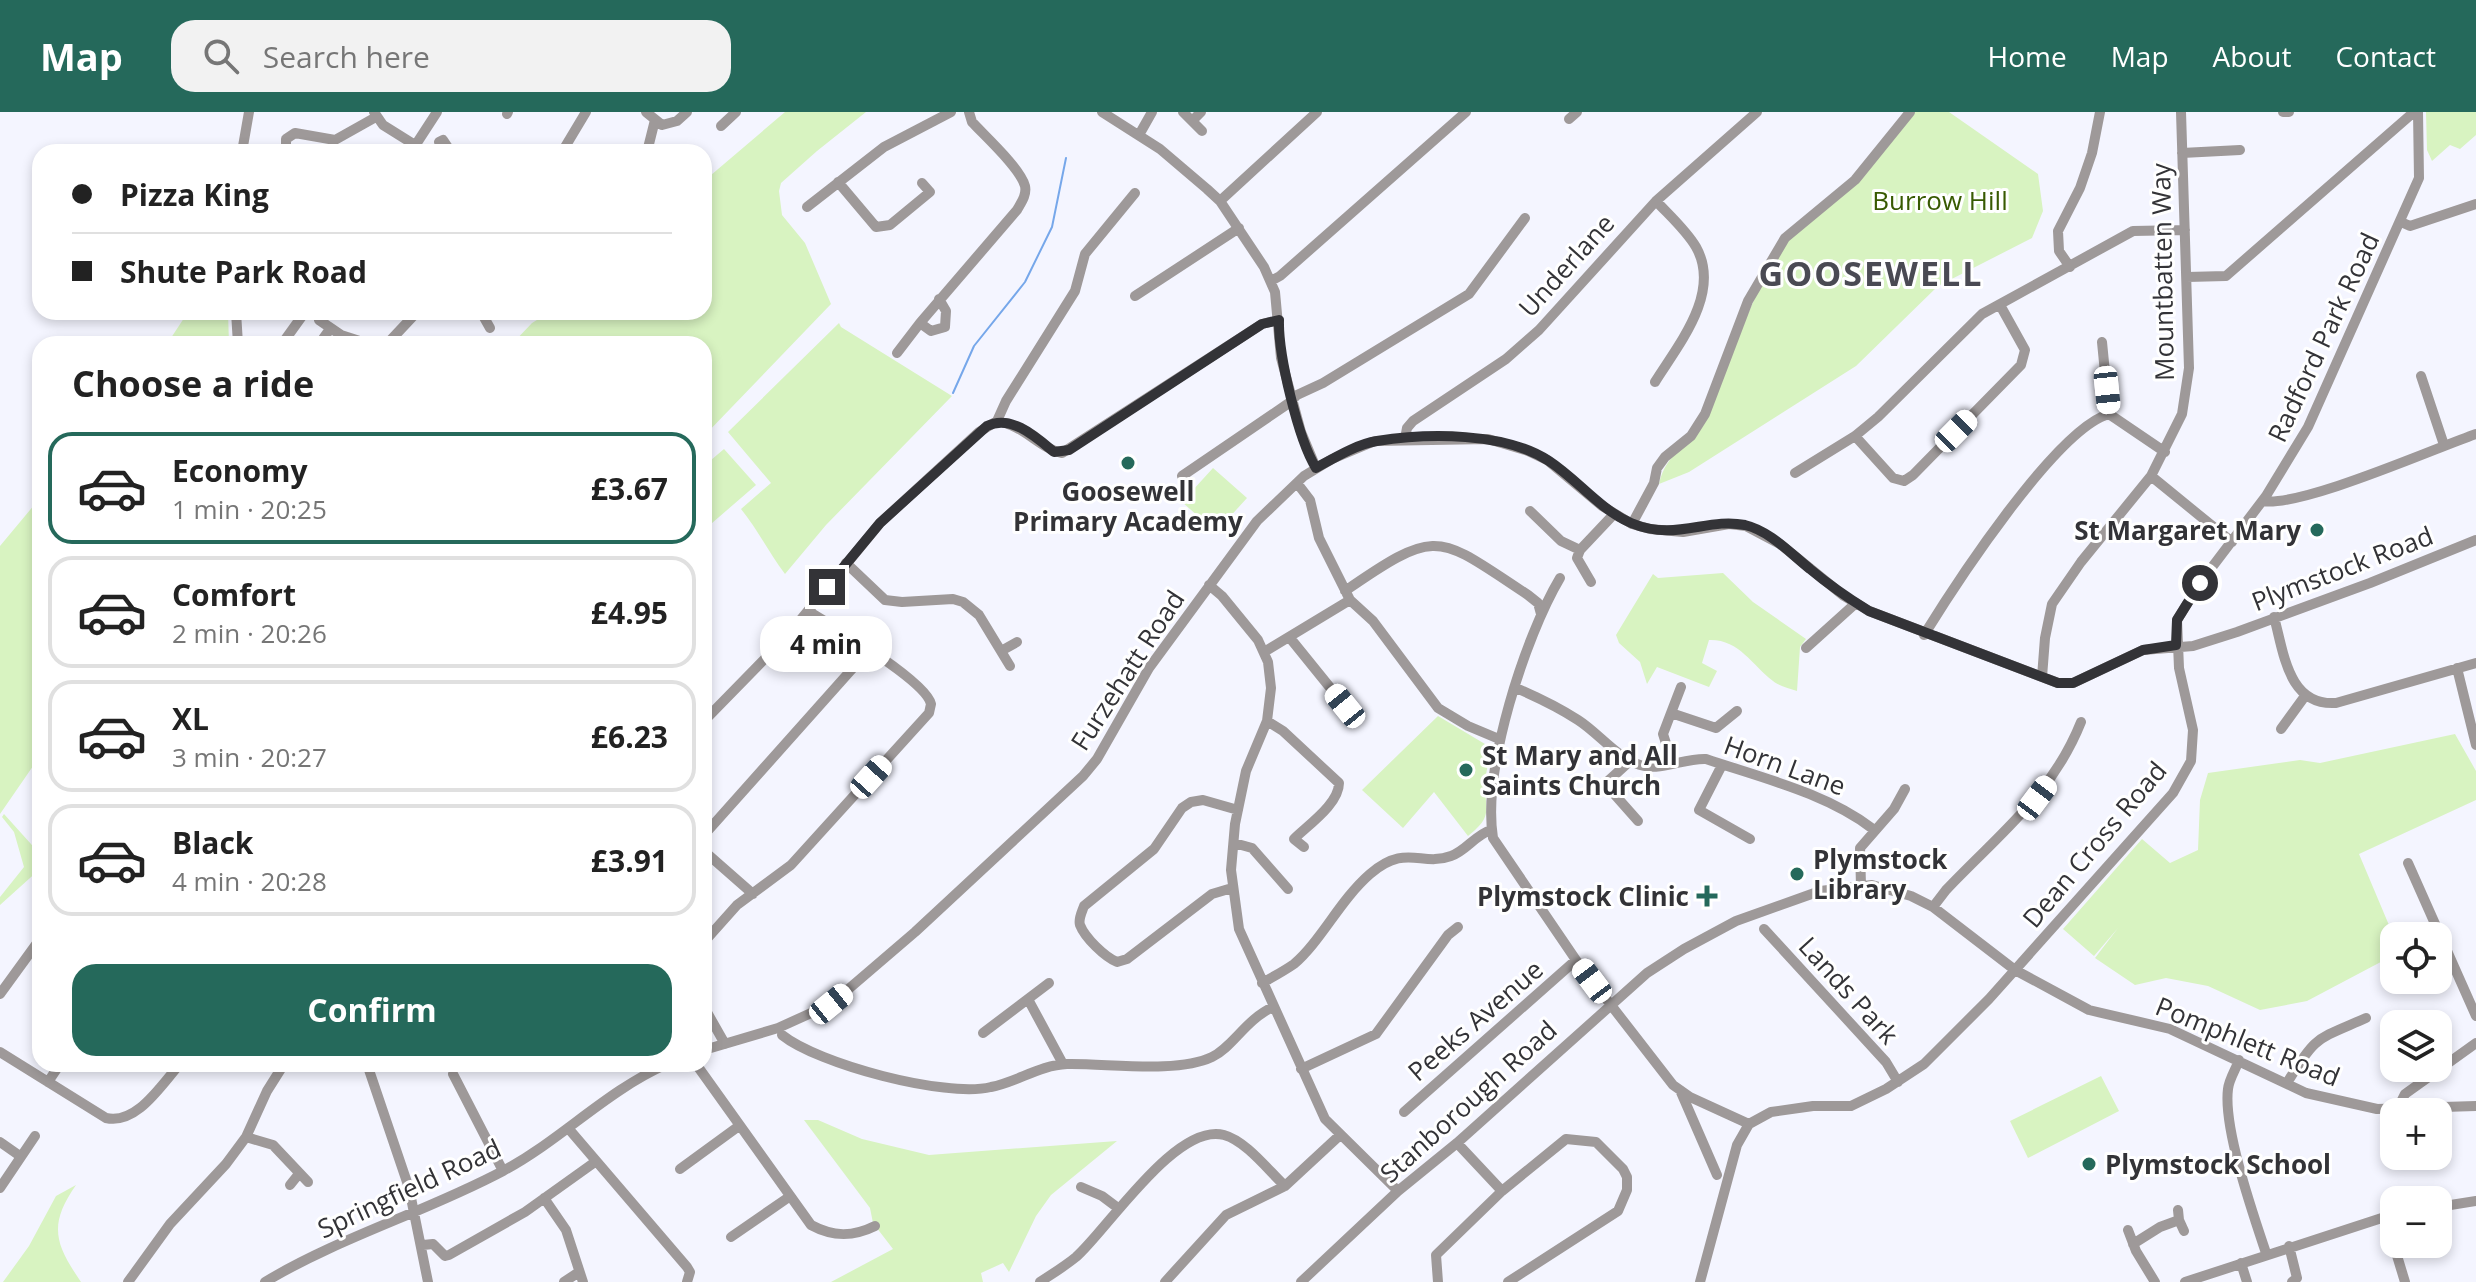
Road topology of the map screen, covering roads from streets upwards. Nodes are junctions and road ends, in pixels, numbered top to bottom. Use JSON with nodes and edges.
{"nodes":[{"id":1,"x":249,"y":112,"type":"edge"},
{"id":2,"x":437,"y":112,"type":"edge"},
{"id":3,"x":586,"y":112,"type":"edge"},
{"id":4,"x":687,"y":112,"type":"edge"},
{"id":5,"x":951,"y":112,"type":"edge"},
{"id":6,"x":969,"y":112,"type":"edge"},
{"id":7,"x":1102,"y":112,"type":"edge"},
{"id":8,"x":1152,"y":112,"type":"edge"},
{"id":9,"x":1183,"y":112,"type":"edge"},
{"id":10,"x":1201,"y":112,"type":"edge"},
{"id":11,"x":1466,"y":112,"type":"edge"},
{"id":12,"x":1757,"y":112,"type":"edge"},
{"id":13,"x":1910,"y":112,"type":"edge"},
{"id":14,"x":2100,"y":112,"type":"edge"},
{"id":15,"x":2181,"y":112,"type":"edge"},
{"id":16,"x":2416,"y":112,"type":"edge"},
{"id":17,"x":375,"y":114,"type":"edge"},
{"id":18,"x":731,"y":114,"type":"edge"},
{"id":19,"x":1312,"y":114,"type":"edge"},
{"id":20,"x":651,"y":116,"type":"edge"},
{"id":21,"x":1192,"y":121,"type":"junction"},
{"id":22,"x":721,"y":126,"type":"dead end"},
{"id":23,"x":1202,"y":131,"type":"dead end"},
{"id":24,"x":1139,"y":135,"type":"junction"},
{"id":25,"x":439,"y":142,"type":"dead end"},
{"id":26,"x":243,"y":144,"type":"edge"},
{"id":27,"x":286,"y":144,"type":"edge"},
{"id":28,"x":329,"y":144,"type":"edge"},
{"id":29,"x":338,"y":144,"type":"edge"},
{"id":30,"x":409,"y":144,"type":"edge"},
{"id":31,"x":416,"y":144,"type":"edge"},
{"id":32,"x":446,"y":144,"type":"edge"},
{"id":33,"x":567,"y":144,"type":"edge"},
{"id":34,"x":648,"y":144,"type":"edge"},
{"id":35,"x":2182,"y":153,"type":"junction"},
{"id":36,"x":2234,"y":154,"type":"dead end"},
{"id":37,"x":838,"y":182,"type":"junction"},
{"id":38,"x":922,"y":183,"type":"dead end"},
{"id":39,"x":1135,"y":193,"type":"dead end"},
{"id":40,"x":1220,"y":201,"type":"junction"},
{"id":41,"x":1656,"y":201,"type":"junction"},
{"id":42,"x":2476,"y":204,"type":"edge"},
{"id":43,"x":807,"y":207,"type":"dead end"},
{"id":44,"x":1525,"y":218,"type":"dead end"},
{"id":45,"x":2401,"y":222,"type":"junction"},
{"id":46,"x":1239,"y":228,"type":"junction"},
{"id":47,"x":2185,"y":230,"type":"junction"},
{"id":48,"x":2070,"y":267,"type":"junction"},
{"id":49,"x":2187,"y":277,"type":"junction"},
{"id":50,"x":1271,"y":281,"type":"junction"},
{"id":51,"x":1135,"y":296,"type":"dead end"},
{"id":52,"x":939,"y":299,"type":"junction"},
{"id":53,"x":2000,"y":305,"type":"junction"},
{"id":54,"x":319,"y":320,"type":"dead end"},
{"id":55,"x":411,"y":320,"type":"edge"},
{"id":56,"x":486,"y":320,"type":"edge"},
{"id":57,"x":1279,"y":320,"type":"junction"},
{"id":58,"x":920,"y":323,"type":"junction"},
{"id":59,"x":475,"y":327,"type":"dead end"},
{"id":60,"x":330,"y":329,"type":"junction"},
{"id":61,"x":325,"y":336,"type":"edge"},
{"id":62,"x":348,"y":336,"type":"edge"},
{"id":63,"x":398,"y":336,"type":"edge"},
{"id":64,"x":2102,"y":342,"type":"dead end"},
{"id":65,"x":897,"y":353,"type":"dead end"},
{"id":66,"x":2421,"y":376,"type":"dead end"},
{"id":67,"x":1655,"y":382,"type":"dead end"},
{"id":68,"x":1293,"y":399,"type":"junction"},
{"id":69,"x":2109,"y":414,"type":"junction"},
{"id":70,"x":997,"y":421,"type":"junction"},
{"id":71,"x":2476,"y":434,"type":"edge"},
{"id":72,"x":1855,"y":436,"type":"junction"},
{"id":73,"x":1405,"y":439,"type":"junction"},
{"id":74,"x":2444,"y":445,"type":"junction"},
{"id":75,"x":2165,"y":452,"type":"junction"},
{"id":76,"x":1316,"y":468,"type":"junction"},
{"id":77,"x":1799,"y":468,"type":"dead end"},
{"id":78,"x":1182,"y":476,"type":"dead end"},
{"id":79,"x":2151,"y":476,"type":"junction"},
{"id":80,"x":1297,"y":483,"type":"junction"},
{"id":81,"x":2262,"y":501,"type":"junction"},
{"id":82,"x":1530,"y":511,"type":"dead end"},
{"id":83,"x":1614,"y":514,"type":"junction"},
{"id":84,"x":1632,"y":524,"type":"junction"},
{"id":85,"x":2476,"y":540,"type":"edge"},
{"id":86,"x":2232,"y":542,"type":"junction"},
{"id":87,"x":1580,"y":550,"type":"junction"},
{"id":88,"x":846,"y":563,"type":"junction"},
{"id":89,"x":1560,"y":578,"type":"dead end"},
{"id":90,"x":1591,"y":582,"type":"dead end"},
{"id":91,"x":1209,"y":585,"type":"junction"},
{"id":92,"x":1348,"y":596,"type":"junction"},
{"id":93,"x":1856,"y":603,"type":"junction"},
{"id":94,"x":808,"y":611,"type":"junction"},
{"id":95,"x":1541,"y":614,"type":"junction"},
{"id":96,"x":2274,"y":617,"type":"junction"},
{"id":97,"x":1924,"y":635,"type":"junction"},
{"id":98,"x":1290,"y":638,"type":"junction"},
{"id":99,"x":1017,"y":642,"type":"dead end"},
{"id":100,"x":2176,"y":645,"type":"junction"},
{"id":101,"x":1806,"y":648,"type":"dead end"},
{"id":102,"x":869,"y":650,"type":"junction"},
{"id":103,"x":1001,"y":651,"type":"junction"},
{"id":104,"x":1264,"y":652,"type":"junction"},
{"id":105,"x":2476,"y":663,"type":"edge"},
{"id":106,"x":1010,"y":666,"type":"dead end"},
{"id":107,"x":2457,"y":668,"type":"junction"},
{"id":108,"x":2042,"y":677,"type":"junction"},
{"id":109,"x":1681,"y":687,"type":"dead end"},
{"id":110,"x":1516,"y":688,"type":"junction"},
{"id":111,"x":2305,"y":696,"type":"junction"},
{"id":112,"x":1345,"y":706,"type":"dead end"},
{"id":113,"x":1737,"y":711,"type":"dead end"},
{"id":114,"x":712,"y":713,"type":"edge"},
{"id":115,"x":1671,"y":713,"type":"junction"},
{"id":116,"x":1267,"y":721,"type":"junction"},
{"id":117,"x":2081,"y":722,"type":"dead end"},
{"id":118,"x":2281,"y":729,"type":"dead end"},
{"id":119,"x":1499,"y":739,"type":"junction"},
{"id":120,"x":2476,"y":745,"type":"edge"},
{"id":121,"x":1630,"y":761,"type":"junction"},
{"id":122,"x":1672,"y":762,"type":"junction"},
{"id":123,"x":1722,"y":765,"type":"junction"},
{"id":124,"x":1905,"y":789,"type":"dead end"},
{"id":125,"x":1238,"y":810,"type":"junction"},
{"id":126,"x":1638,"y":821,"type":"dead end"},
{"id":127,"x":712,"y":826,"type":"edge"},
{"id":128,"x":1873,"y":829,"type":"junction"},
{"id":129,"x":1491,"y":830,"type":"junction"},
{"id":130,"x":1750,"y":839,"type":"dead end"},
{"id":131,"x":1234,"y":843,"type":"junction"},
{"id":132,"x":1304,"y":847,"type":"dead end"},
{"id":133,"x":712,"y":858,"type":"edge"},
{"id":134,"x":2408,"y":863,"type":"dead end"},
{"id":135,"x":1861,"y":886,"type":"junction"},
{"id":136,"x":1232,"y":888,"type":"junction"},
{"id":137,"x":1288,"y":889,"type":"dead end"},
{"id":138,"x":753,"y":894,"type":"junction"},
{"id":139,"x":1933,"y":907,"type":"junction"},
{"id":140,"x":1458,"y":927,"type":"dead end"},
{"id":141,"x":1764,"y":929,"type":"dead end"},
{"id":142,"x":712,"y":933,"type":"edge"},
{"id":143,"x":32,"y":950,"type":"edge"},
{"id":144,"x":1576,"y":960,"type":"junction"},
{"id":145,"x":2015,"y":970,"type":"junction"},
{"id":146,"x":1049,"y":983,"type":"dead end"},
{"id":147,"x":1262,"y":983,"type":"junction"},
{"id":148,"x":0,"y":994,"type":"edge"},
{"id":149,"x":1029,"y":1001,"type":"junction"},
{"id":150,"x":1609,"y":1005,"type":"junction"},
{"id":151,"x":1273,"y":1007,"type":"junction"},
{"id":152,"x":2476,"y":1016,"type":"edge"},
{"id":153,"x":2366,"y":1018,"type":"dead end"},
{"id":154,"x":712,"y":1021,"type":"edge"},
{"id":155,"x":983,"y":1033,"type":"dead end"},
{"id":156,"x":782,"y":1035,"type":"dead end"},
{"id":157,"x":2476,"y":1043,"type":"edge"},
{"id":158,"x":725,"y":1044,"type":"junction"},
{"id":159,"x":712,"y":1048,"type":"edge"},
{"id":160,"x":0,"y":1052,"type":"edge"},
{"id":161,"x":2239,"y":1060,"type":"junction"},
{"id":162,"x":1063,"y":1064,"type":"junction"},
{"id":163,"x":1301,"y":1069,"type":"junction"},
{"id":164,"x":55,"y":1072,"type":"edge"},
{"id":165,"x":170,"y":1072,"type":"edge"},
{"id":166,"x":279,"y":1072,"type":"edge"},
{"id":167,"x":370,"y":1072,"type":"edge"},
{"id":168,"x":653,"y":1072,"type":"edge"},
{"id":169,"x":702,"y":1072,"type":"edge"},
{"id":170,"x":453,"y":1074,"type":"dead end"},
{"id":171,"x":470,"y":1079,"type":"dead end"},
{"id":172,"x":48,"y":1082,"type":"junction"},
{"id":173,"x":1898,"y":1082,"type":"junction"},
{"id":174,"x":2287,"y":1083,"type":"junction"},
{"id":175,"x":459,"y":1085,"type":"junction"},
{"id":176,"x":1680,"y":1090,"type":"junction"},
{"id":177,"x":2403,"y":1098,"type":"edge"},
{"id":178,"x":2476,"y":1106,"type":"edge"},
{"id":179,"x":2452,"y":1107,"type":"edge"},
{"id":180,"x":2380,"y":1108,"type":"edge"},
{"id":181,"x":1404,"y":1112,"type":"dead end"},
{"id":182,"x":1749,"y":1124,"type":"junction"},
{"id":183,"x":739,"y":1126,"type":"junction"},
{"id":184,"x":568,"y":1128,"type":"junction"},
{"id":185,"x":35,"y":1136,"type":"dead end"},
{"id":186,"x":1339,"y":1136,"type":"junction"},
{"id":187,"x":246,"y":1137,"type":"junction"},
{"id":188,"x":0,"y":1142,"type":"edge"},
{"id":189,"x":1457,"y":1143,"type":"junction"},
{"id":190,"x":20,"y":1156,"type":"junction"},
{"id":191,"x":595,"y":1162,"type":"junction"},
{"id":192,"x":680,"y":1169,"type":"dead end"},
{"id":193,"x":503,"y":1171,"type":"junction"},
{"id":194,"x":298,"y":1175,"type":"junction"},
{"id":195,"x":1717,"y":1175,"type":"dead end"},
{"id":196,"x":308,"y":1182,"type":"dead end"},
{"id":197,"x":290,"y":1185,"type":"dead end"},
{"id":198,"x":1285,"y":1186,"type":"junction"},
{"id":199,"x":1081,"y":1187,"type":"dead end"},
{"id":200,"x":0,"y":1188,"type":"edge"},
{"id":201,"x":1398,"y":1191,"type":"junction"},
{"id":202,"x":1502,"y":1191,"type":"junction"},
{"id":203,"x":789,"y":1197,"type":"junction"},
{"id":204,"x":544,"y":1198,"type":"junction"},
{"id":205,"x":2476,"y":1201,"type":"edge"},
{"id":206,"x":2452,"y":1205,"type":"edge"},
{"id":207,"x":1118,"y":1208,"type":"junction"},
{"id":208,"x":415,"y":1214,"type":"junction"},
{"id":209,"x":2380,"y":1218,"type":"edge"},
{"id":210,"x":875,"y":1226,"type":"dead end"},
{"id":211,"x":2128,"y":1230,"type":"dead end"},
{"id":212,"x":2184,"y":1231,"type":"dead end"},
{"id":213,"x":731,"y":1237,"type":"dead end"},
{"id":214,"x":2133,"y":1244,"type":"junction"},
{"id":215,"x":423,"y":1245,"type":"junction"},
{"id":216,"x":2289,"y":1246,"type":"junction"},
{"id":217,"x":2266,"y":1253,"type":"junction"},
{"id":218,"x":2400,"y":1258,"type":"edge"},
{"id":219,"x":2241,"y":1263,"type":"junction"},
{"id":220,"x":581,"y":1277,"type":"edge"},
{"id":221,"x":281,"y":1278,"type":"edge"},
{"id":222,"x":128,"y":1282,"type":"edge"},
{"id":223,"x":265,"y":1282,"type":"edge"},
{"id":224,"x":428,"y":1282,"type":"edge"},
{"id":225,"x":564,"y":1282,"type":"edge"},
{"id":226,"x":687,"y":1282,"type":"edge"},
{"id":227,"x":1040,"y":1282,"type":"edge"},
{"id":228,"x":1165,"y":1282,"type":"edge"},
{"id":229,"x":1301,"y":1282,"type":"edge"},
{"id":230,"x":1438,"y":1282,"type":"edge"},
{"id":231,"x":1508,"y":1282,"type":"edge"},
{"id":232,"x":1700,"y":1282,"type":"edge"},
{"id":233,"x":2155,"y":1282,"type":"edge"},
{"id":234,"x":2185,"y":1282,"type":"edge"},
{"id":235,"x":2247,"y":1282,"type":"edge"},
{"id":236,"x":2292,"y":1282,"type":"edge"},
{"id":237,"x":2405,"y":1282,"type":"edge"}],
"edges":[{"from":1,"to":26,"type":"street"},
{"from":2,"to":31,"type":"street"},
{"from":3,"to":33,"type":"street"},
{"from":4,"to":20,"type":"street"},
{"from":5,"to":37,"type":"street"},
{"from":6,"to":52,"type":"street"},
{"from":7,"to":24,"type":"street"},
{"from":8,"to":24,"type":"street"},
{"from":9,"to":21,"type":"street"},
{"from":10,"to":21,"type":"street"},
{"from":11,"to":50,"type":"street"},
{"from":12,"to":41,"type":"street","name":"Underlane"},
{"from":13,"to":84,"type":"street"},
{"from":14,"to":48,"type":"street"},
{"from":15,"to":35,"type":"street","name":"Mountbatten Way"},
{"from":16,"to":45,"type":"street","name":"Radford Park Road"},
{"from":16,"to":49,"type":"street"},
{"from":17,"to":29,"type":"street"},
{"from":17,"to":30,"type":"street"},
{"from":18,"to":22,"type":"street"},
{"from":19,"to":40,"type":"street"},
{"from":20,"to":34,"type":"street"},
{"from":21,"to":23,"type":"street"},
{"from":24,"to":40,"type":"street"},
{"from":25,"to":32,"type":"street"},
{"from":27,"to":28,"type":"street"},
{"from":35,"to":36,"type":"street"},
{"from":35,"to":47,"type":"street","name":"Mountbatten Way"},
{"from":37,"to":38,"type":"street"},
{"from":37,"to":43,"type":"street"},
{"from":39,"to":70,"type":"street"},
{"from":40,"to":46,"type":"street"},
{"from":41,"to":67,"type":"street"},
{"from":41,"to":73,"type":"street","name":"Underlane"},
{"from":42,"to":45,"type":"street"},
{"from":44,"to":68,"type":"street"},
{"from":45,"to":81,"type":"street","name":"Radford Park Road"},
{"from":46,"to":50,"type":"street"},
{"from":46,"to":51,"type":"street"},
{"from":47,"to":48,"type":"street"},
{"from":47,"to":49,"type":"street","name":"Mountbatten Way"},
{"from":48,"to":53,"type":"street"},
{"from":49,"to":75,"type":"street","name":"Mountbatten Way"},
{"from":50,"to":57,"type":"street"},
{"from":52,"to":58,"type":"street"},
{"from":52,"to":58,"type":"street"},
{"from":53,"to":72,"type":"street"},
{"from":53,"to":72,"type":"street"},
{"from":54,"to":60,"type":"street"},
{"from":55,"to":63,"type":"street"},
{"from":56,"to":59,"type":"street"},
{"from":57,"to":68,"type":"street"},
{"from":57,"to":70,"type":"street"},
{"from":58,"to":65,"type":"street"},
{"from":60,"to":61,"type":"street"},
{"from":60,"to":62,"type":"street"},
{"from":64,"to":69,"type":"street"},
{"from":66,"to":74,"type":"street"},
{"from":68,"to":76,"type":"street"},
{"from":68,"to":78,"type":"street"},
{"from":69,"to":75,"type":"street"},
{"from":69,"to":97,"type":"street"},
{"from":70,"to":88,"type":"street"},
{"from":71,"to":74,"type":"street"},
{"from":72,"to":77,"type":"street"},
{"from":73,"to":76,"type":"street","name":"Furzehatt Road"},
{"from":73,"to":83,"type":"street","name":"Furzehatt Road"},
{"from":74,"to":81,"type":"street"},
{"from":75,"to":79,"type":"street","name":"Mountbatten Way"},
{"from":76,"to":80,"type":"street","name":"Furzehatt Road"},
{"from":79,"to":86,"type":"street"},
{"from":79,"to":108,"type":"street","name":"Mountbatten Way"},
{"from":80,"to":91,"type":"street","name":"Furzehatt Road"},
{"from":80,"to":92,"type":"street"},
{"from":81,"to":86,"type":"street","name":"Radford Park Road"},
{"from":82,"to":87,"type":"street"},
{"from":83,"to":84,"type":"street","name":"Furzehatt Road"},
{"from":83,"to":87,"type":"street"},
{"from":84,"to":93,"type":"street","name":"Furzehatt Road"},
{"from":85,"to":96,"type":"street","name":"Plymstock Road"},
{"from":86,"to":100,"type":"street","name":"Radford Park Road"},
{"from":87,"to":90,"type":"street"},
{"from":88,"to":94,"type":"street"},
{"from":88,"to":103,"type":"street"},
{"from":89,"to":95,"type":"street"},
{"from":91,"to":104,"type":"street"},
{"from":91,"to":158,"type":"street","name":"Furzehatt Road"},
{"from":92,"to":95,"type":"street"},
{"from":92,"to":98,"type":"street"},
{"from":92,"to":119,"type":"street"},
{"from":93,"to":97,"type":"street","name":"Plymstock Road"},
{"from":93,"to":101,"type":"street"},
{"from":94,"to":102,"type":"street"},
{"from":94,"to":114,"type":"street"},
{"from":95,"to":110,"type":"street"},
{"from":96,"to":100,"type":"street","name":"Plymstock Road"},
{"from":96,"to":111,"type":"street"},
{"from":97,"to":108,"type":"street","name":"Plymstock Road"},
{"from":98,"to":104,"type":"street"},
{"from":98,"to":112,"type":"street"},
{"from":99,"to":103,"type":"street"},
{"from":100,"to":108,"type":"street","name":"Plymstock Road"},
{"from":100,"to":145,"type":"street","name":"Dean Cross Road"},
{"from":102,"to":127,"type":"street"},
{"from":102,"to":138,"type":"street"},
{"from":103,"to":106,"type":"street"},
{"from":104,"to":116,"type":"street"},
{"from":105,"to":107,"type":"street"},
{"from":107,"to":111,"type":"street"},
{"from":107,"to":120,"type":"street"},
{"from":109,"to":115,"type":"street"},
{"from":110,"to":119,"type":"street"},
{"from":110,"to":121,"type":"street"},
{"from":111,"to":118,"type":"street"},
{"from":113,"to":115,"type":"street"},
{"from":115,"to":122,"type":"street"},
{"from":116,"to":125,"type":"street"},
{"from":116,"to":132,"type":"street"},
{"from":117,"to":139,"type":"street"},
{"from":119,"to":129,"type":"street"},
{"from":121,"to":122,"type":"street","name":"Horn Lane"},
{"from":121,"to":126,"type":"street"},
{"from":122,"to":123,"type":"street","name":"Horn Lane"},
{"from":123,"to":128,"type":"street","name":"Horn Lane"},
{"from":123,"to":130,"type":"street"},
{"from":124,"to":128,"type":"street"},
{"from":125,"to":131,"type":"street"},
{"from":125,"to":136,"type":"street"},
{"from":128,"to":135,"type":"street"},
{"from":129,"to":144,"type":"street"},
{"from":129,"to":147,"type":"street"},
{"from":131,"to":136,"type":"street"},
{"from":131,"to":137,"type":"street"},
{"from":133,"to":138,"type":"street"},
{"from":134,"to":152,"type":"street"},
{"from":135,"to":139,"type":"street","name":"Pomphlett Road"},
{"from":135,"to":150,"type":"street","name":"Stanborough Road"},
{"from":136,"to":147,"type":"street"},
{"from":138,"to":142,"type":"street"},
{"from":139,"to":145,"type":"street","name":"Pomphlett Road"},
{"from":140,"to":163,"type":"street"},
{"from":141,"to":173,"type":"street","name":"Lands Park"},
{"from":143,"to":148,"type":"street"},
{"from":144,"to":150,"type":"street"},
{"from":144,"to":181,"type":"street","name":"Peeks Avenue"},
{"from":145,"to":161,"type":"street","name":"Pomphlett Road"},
{"from":145,"to":173,"type":"street","name":"Dean Cross Road"},
{"from":146,"to":149,"type":"street"},
{"from":147,"to":151,"type":"street"},
{"from":149,"to":155,"type":"street"},
{"from":149,"to":162,"type":"street"},
{"from":150,"to":176,"type":"street"},
{"from":150,"to":189,"type":"street","name":"Stanborough Road"},
{"from":151,"to":162,"type":"street"},
{"from":151,"to":163,"type":"street"},
{"from":153,"to":174,"type":"street"},
{"from":154,"to":158,"type":"street"},
{"from":156,"to":162,"type":"street"},
{"from":157,"to":177,"type":"street"},
{"from":158,"to":159,"type":"street","name":"Furzehatt Road"},
{"from":160,"to":172,"type":"street"},
{"from":161,"to":174,"type":"street","name":"Pomphlett Road"},
{"from":161,"to":217,"type":"street"},
{"from":163,"to":186,"type":"street"},
{"from":164,"to":172,"type":"street"},
{"from":165,"to":172,"type":"street"},
{"from":166,"to":187,"type":"street"},
{"from":167,"to":208,"type":"street"},
{"from":168,"to":184,"type":"street"},
{"from":169,"to":183,"type":"street"},
{"from":170,"to":175,"type":"street"},
{"from":171,"to":175,"type":"street"},
{"from":173,"to":182,"type":"street","name":"Dean Cross Road"},
{"from":174,"to":180,"type":"street","name":"Pomphlett Road"},
{"from":175,"to":193,"type":"street"},
{"from":176,"to":182,"type":"street"},
{"from":176,"to":195,"type":"street"},
{"from":178,"to":179,"type":"street","name":"Pomphlett Road"},
{"from":182,"to":232,"type":"street"},
{"from":183,"to":192,"type":"street"},
{"from":183,"to":203,"type":"street"},
{"from":184,"to":191,"type":"street"},
{"from":184,"to":193,"type":"street","name":"Springfield Road"},
{"from":185,"to":190,"type":"street"},
{"from":186,"to":198,"type":"street"},
{"from":186,"to":201,"type":"street"},
{"from":187,"to":194,"type":"street"},
{"from":187,"to":222,"type":"street"},
{"from":188,"to":190,"type":"street"},
{"from":189,"to":201,"type":"street","name":"Stanborough Road"},
{"from":189,"to":202,"type":"street"},
{"from":190,"to":200,"type":"street"},
{"from":191,"to":204,"type":"street"},
{"from":191,"to":226,"type":"street"},
{"from":193,"to":208,"type":"street","name":"Springfield Road"},
{"from":194,"to":196,"type":"street"},
{"from":194,"to":197,"type":"street"},
{"from":198,"to":207,"type":"street"},
{"from":198,"to":228,"type":"street"},
{"from":199,"to":207,"type":"street"},
{"from":201,"to":229,"type":"street","name":"Stanborough Road"},
{"from":202,"to":230,"type":"street"},
{"from":202,"to":231,"type":"street"},
{"from":203,"to":210,"type":"street"},
{"from":203,"to":213,"type":"street"},
{"from":204,"to":215,"type":"street"},
{"from":204,"to":220,"type":"street"},
{"from":205,"to":206,"type":"street"},
{"from":207,"to":227,"type":"street"},
{"from":208,"to":215,"type":"street"},
{"from":208,"to":221,"type":"street","name":"Springfield Road"},
{"from":209,"to":216,"type":"street"},
{"from":211,"to":214,"type":"street"},
{"from":212,"to":214,"type":"street"},
{"from":214,"to":233,"type":"street"},
{"from":215,"to":224,"type":"street"},
{"from":216,"to":217,"type":"street"},
{"from":216,"to":236,"type":"street"},
{"from":217,"to":219,"type":"street"},
{"from":218,"to":237,"type":"street"},
{"from":219,"to":234,"type":"street"},
{"from":219,"to":235,"type":"street"},
{"from":220,"to":225,"type":"street"},
{"from":221,"to":223,"type":"street","name":"Springfield Road"}]}
